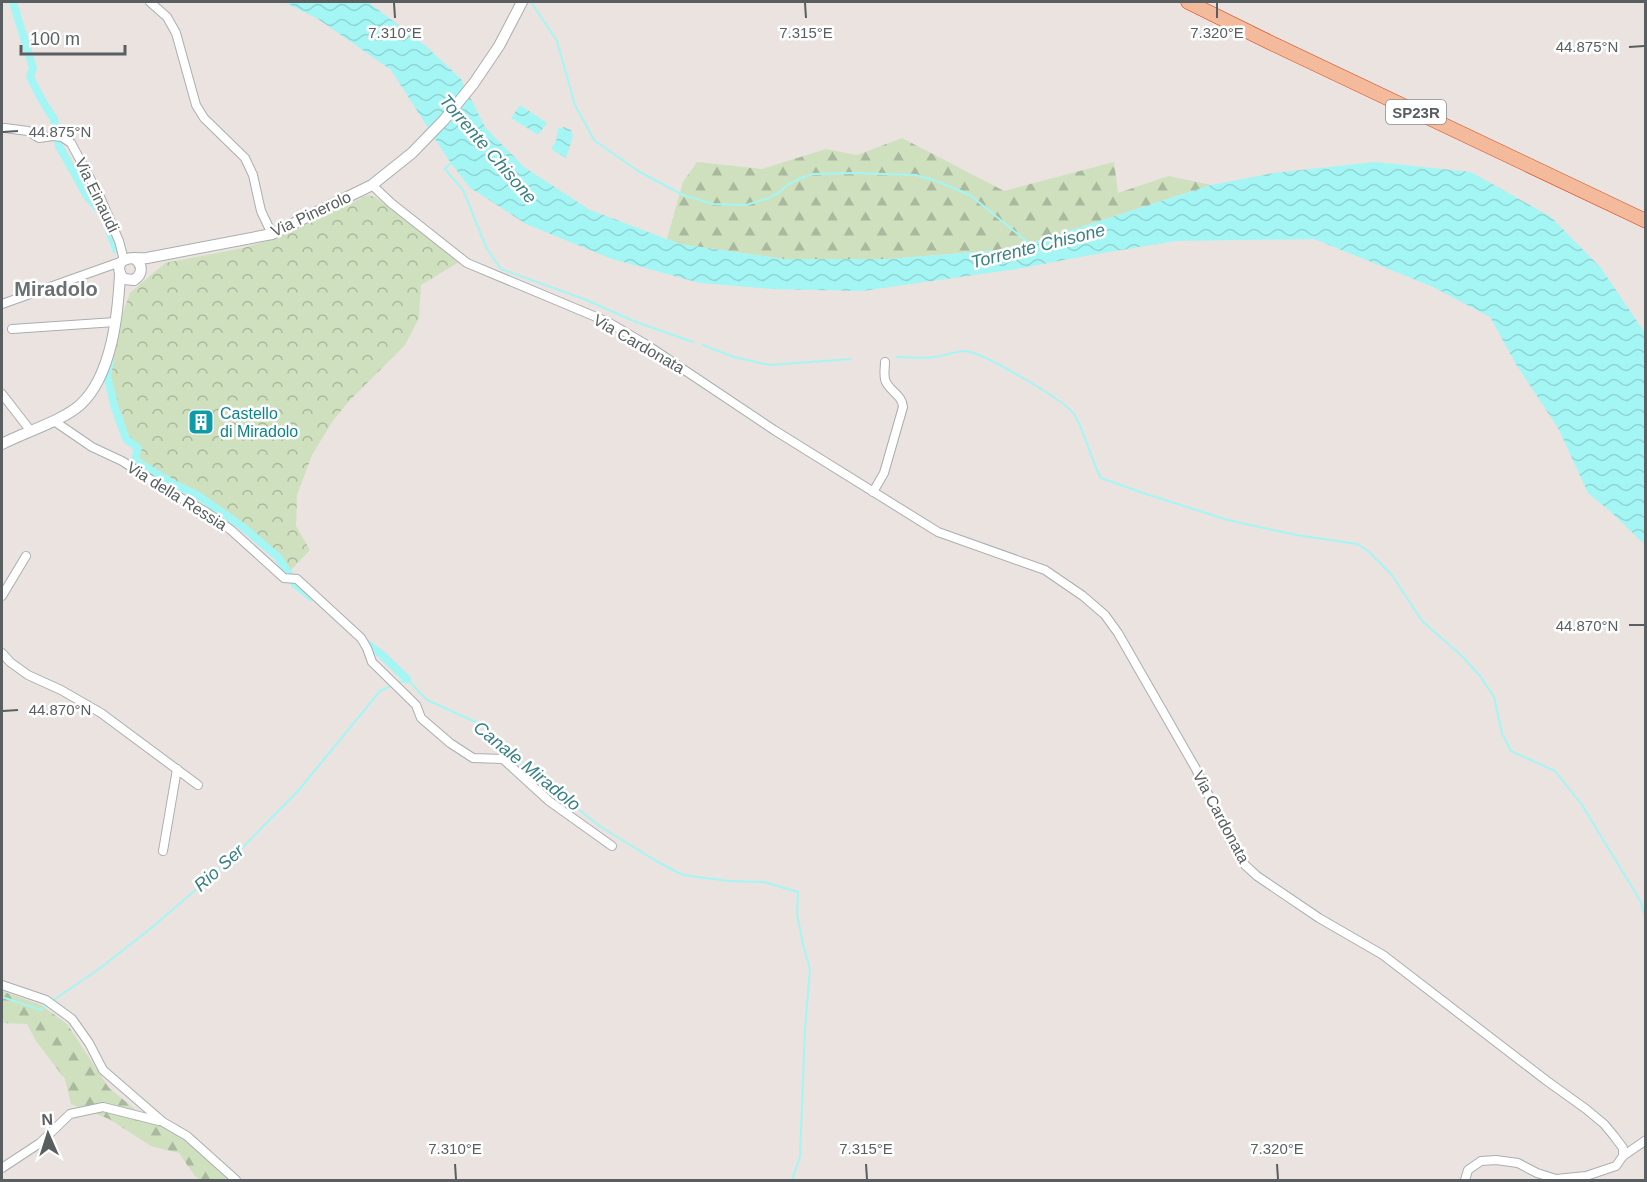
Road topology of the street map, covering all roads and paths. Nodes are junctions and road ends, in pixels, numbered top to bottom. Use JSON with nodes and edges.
{"nodes":[{"id":1,"x":150,"y":2,"type":"edge"},
{"id":2,"x":1188,"y":2,"type":"edge"},
{"id":3,"x":1203,"y":2,"type":"edge"},
{"id":4,"x":521,"y":5,"type":"edge"},
{"id":5,"x":5,"y":128,"type":"dead end"},
{"id":6,"x":372,"y":185,"type":"junction"},
{"id":7,"x":1646,"y":213,"type":"edge"},
{"id":8,"x":1646,"y":221,"type":"edge"},
{"id":9,"x":272,"y":234,"type":"junction"},
{"id":10,"x":164,"y":256,"type":"junction"},
{"id":11,"x":127,"y":260,"type":"junction"},
{"id":12,"x":101,"y":269,"type":"junction"},
{"id":13,"x":119,"y":273,"type":"junction"},
{"id":14,"x":135,"y":278,"type":"junction"},
{"id":15,"x":119,"y":297,"type":"junction"},
{"id":16,"x":2,"y":304,"type":"edge"},
{"id":17,"x":115,"y":322,"type":"junction"},
{"id":18,"x":12,"y":329,"type":"dead end"},
{"id":19,"x":885,"y":362,"type":"dead end"},
{"id":20,"x":2,"y":394,"type":"edge"},
{"id":21,"x":54,"y":421,"type":"junction"},
{"id":22,"x":30,"y":430,"type":"junction"},
{"id":23,"x":2,"y":444,"type":"edge"},
{"id":24,"x":873,"y":492,"type":"junction"},
{"id":25,"x":26,"y":556,"type":"dead end"},
{"id":26,"x":2,"y":596,"type":"edge"},
{"id":27,"x":2,"y":653,"type":"edge"},
{"id":28,"x":177,"y":769,"type":"junction"},
{"id":29,"x":198,"y":785,"type":"dead end"},
{"id":30,"x":612,"y":846,"type":"dead end"},
{"id":31,"x":163,"y":851,"type":"dead end"},
{"id":32,"x":2,"y":985,"type":"edge"},
{"id":33,"x":163,"y":1122,"type":"junction"},
{"id":34,"x":1646,"y":1140,"type":"edge"},
{"id":35,"x":1623,"y":1156,"type":"junction"},
{"id":36,"x":2,"y":1168,"type":"edge"},
{"id":37,"x":236,"y":1180,"type":"edge"},
{"id":38,"x":1465,"y":1180,"type":"edge"}],
"edges":[{"from":1,"to":9,"type":"street"},
{"from":2,"to":8,"type":"highway","number":"SP23R"},
{"from":3,"to":7,"type":"highway","number":"SP23R"},
{"from":4,"to":6,"type":"street","name":"Via Pinerolo"},
{"from":5,"to":11,"type":"street","name":"Via Einaudi"},
{"from":6,"to":9,"type":"street","name":"Via Pinerolo"},
{"from":6,"to":24,"type":"street","name":"Via Cardonata"},
{"from":9,"to":10,"type":"street","name":"Via Pinerolo"},
{"from":10,"to":11,"type":"street","name":"Via Pinerolo"},
{"from":10,"to":14,"type":"street","name":"Via Pinerolo"},
{"from":11,"to":12,"type":"street"},
{"from":11,"to":13,"type":"street"},
{"from":11,"to":14,"type":"street"},
{"from":12,"to":13,"type":"street"},
{"from":12,"to":16,"type":"street"},
{"from":13,"to":14,"type":"street"},
{"from":13,"to":15,"type":"street","name":"Via Pinerolo"},
{"from":14,"to":15,"type":"street","name":"Via Pinerolo"},
{"from":15,"to":17,"type":"street","name":"Via Pinerolo"},
{"from":17,"to":18,"type":"street"},
{"from":17,"to":21,"type":"street","name":"Via Pinerolo"},
{"from":19,"to":24,"type":"street"},
{"from":20,"to":22,"type":"street"},
{"from":21,"to":22,"type":"street","name":"Via Pinerolo"},
{"from":21,"to":30,"type":"street","name":"Via della Ressia"},
{"from":22,"to":23,"type":"street","name":"Via Pinerolo"},
{"from":24,"to":35,"type":"street","name":"Via Cardonata"},
{"from":25,"to":26,"type":"street"},
{"from":27,"to":28,"type":"street"},
{"from":28,"to":29,"type":"street"},
{"from":28,"to":31,"type":"street"},
{"from":32,"to":33,"type":"street"},
{"from":33,"to":36,"type":"street"},
{"from":33,"to":37,"type":"street"},
{"from":34,"to":35,"type":"street"},
{"from":35,"to":38,"type":"street"}]}
